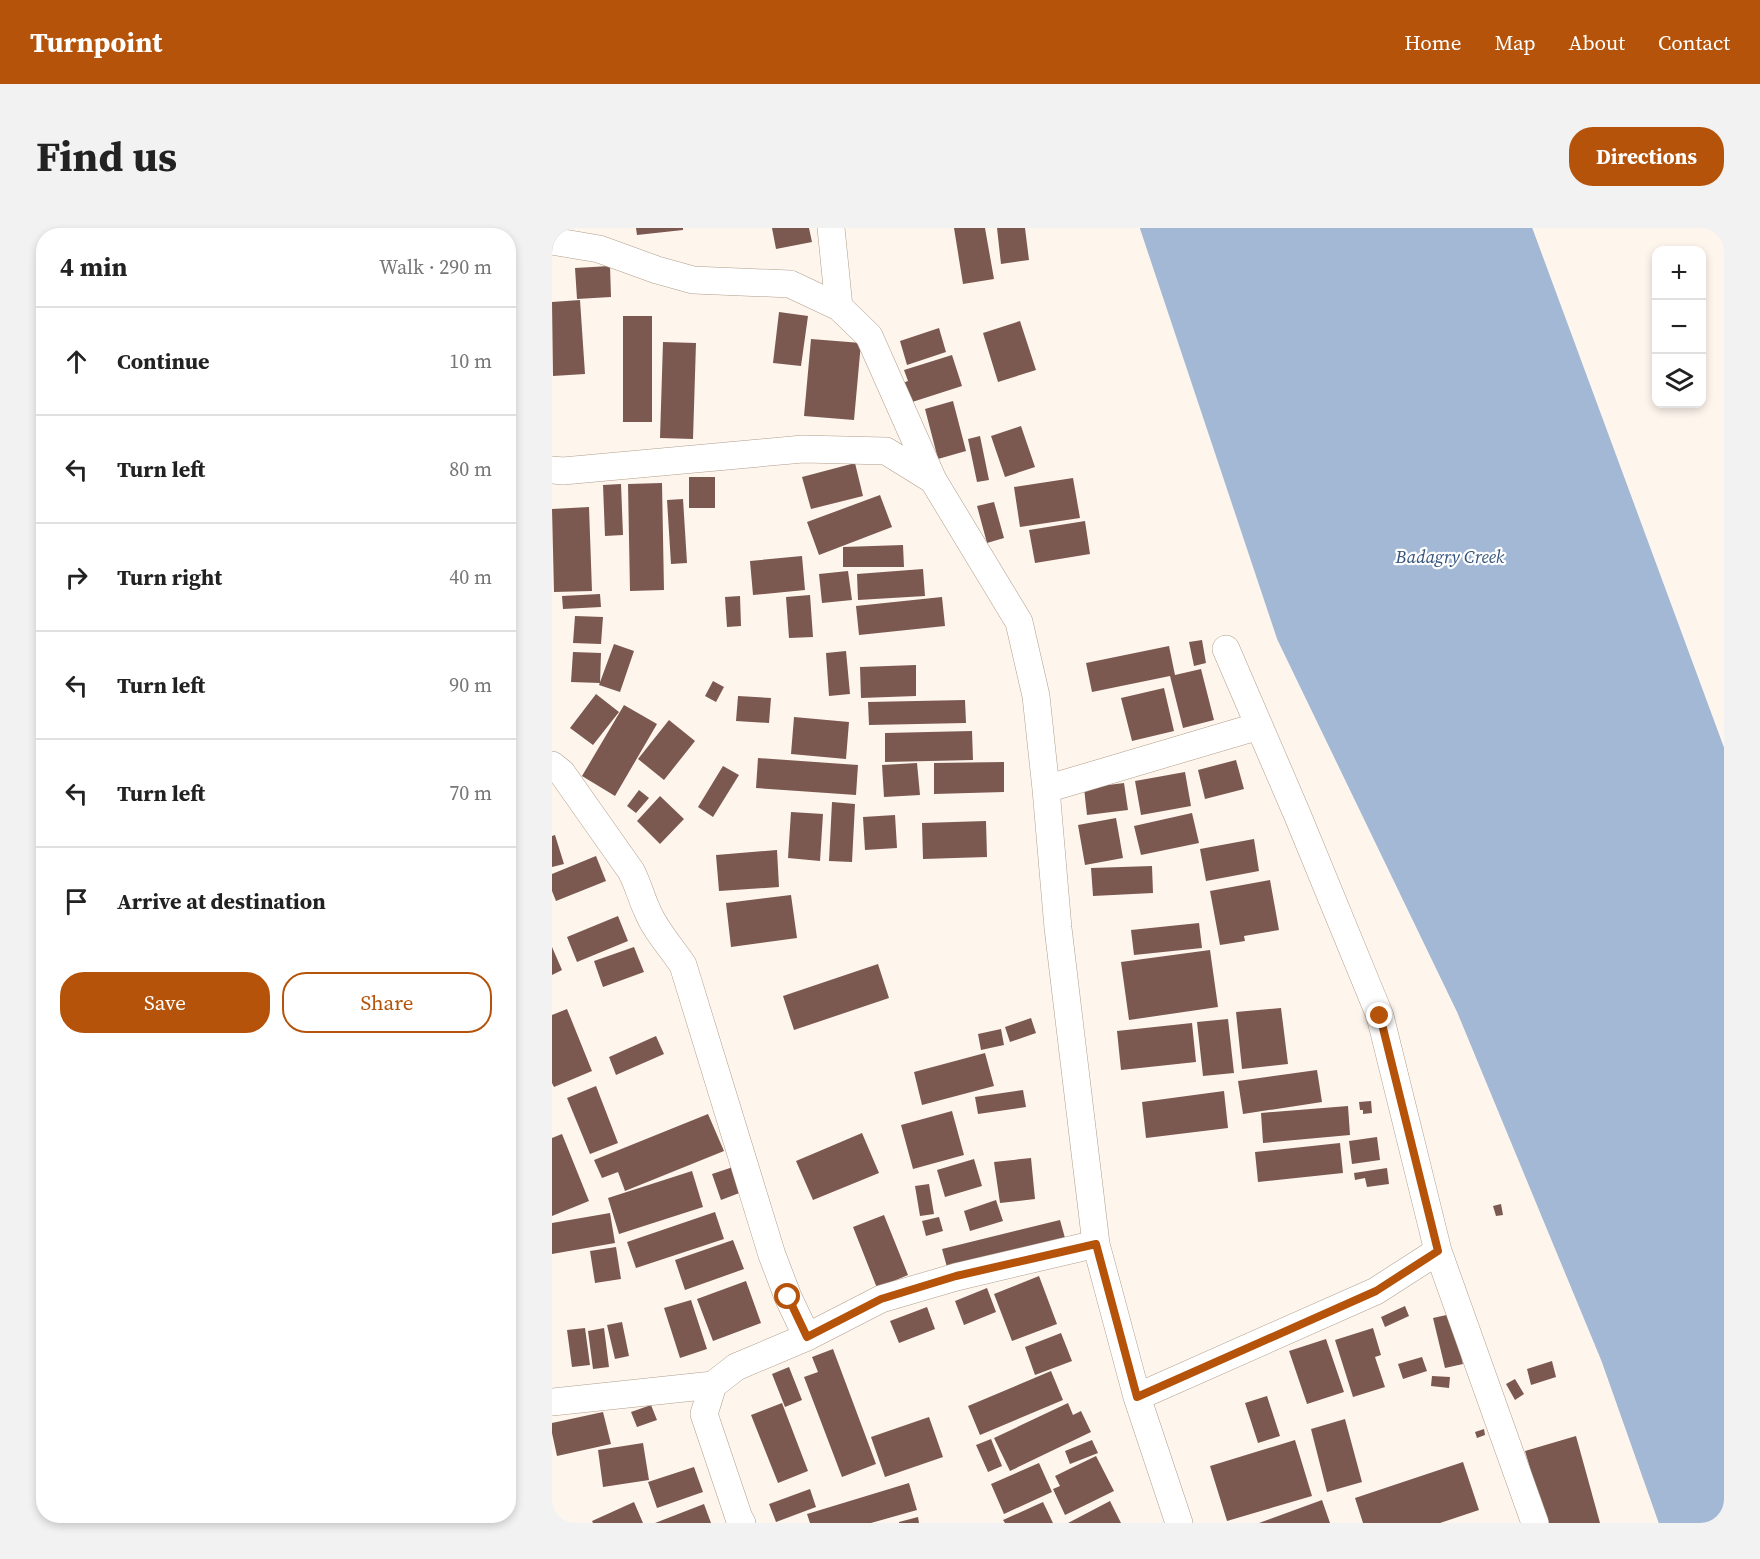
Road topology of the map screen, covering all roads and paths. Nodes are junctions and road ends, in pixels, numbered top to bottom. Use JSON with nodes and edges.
{"nodes":[{"id":1,"x":831,"y":228,"type":"edge"},
{"id":2,"x":552,"y":241,"type":"edge"},
{"id":3,"x":839,"y":307,"type":"junction"},
{"id":4,"x":552,"y":470,"type":"edge"},
{"id":5,"x":933,"y":480,"type":"junction"},
{"id":6,"x":1226,"y":649,"type":"dead end"},
{"id":7,"x":1260,"y":726,"type":"junction"},
{"id":8,"x":552,"y":765,"type":"edge"},
{"id":9,"x":1046,"y":789,"type":"junction"},
{"id":10,"x":1096,"y":1244,"type":"junction"},
{"id":11,"x":1438,"y":1251,"type":"junction"},
{"id":12,"x":807,"y":1337,"type":"junction"},
{"id":13,"x":713,"y":1385,"type":"junction"},
{"id":14,"x":1137,"y":1397,"type":"junction"},
{"id":15,"x":552,"y":1402,"type":"edge"},
{"id":16,"x":742,"y":1523,"type":"edge"},
{"id":17,"x":1179,"y":1523,"type":"edge"},
{"id":18,"x":1535,"y":1523,"type":"edge"}],
"edges":[{"from":1,"to":3,"type":"street"},
{"from":2,"to":3,"type":"street"},
{"from":3,"to":5,"type":"street"},
{"from":4,"to":5,"type":"street"},
{"from":5,"to":9,"type":"street"},
{"from":6,"to":7,"type":"street"},
{"from":7,"to":9,"type":"street"},
{"from":7,"to":11,"type":"street"},
{"from":8,"to":12,"type":"street"},
{"from":9,"to":10,"type":"street"},
{"from":10,"to":12,"type":"street"},
{"from":10,"to":14,"type":"street"},
{"from":11,"to":14,"type":"street"},
{"from":11,"to":18,"type":"street"},
{"from":12,"to":13,"type":"street"},
{"from":13,"to":15,"type":"street"},
{"from":13,"to":16,"type":"street"},
{"from":14,"to":17,"type":"street"}]}
